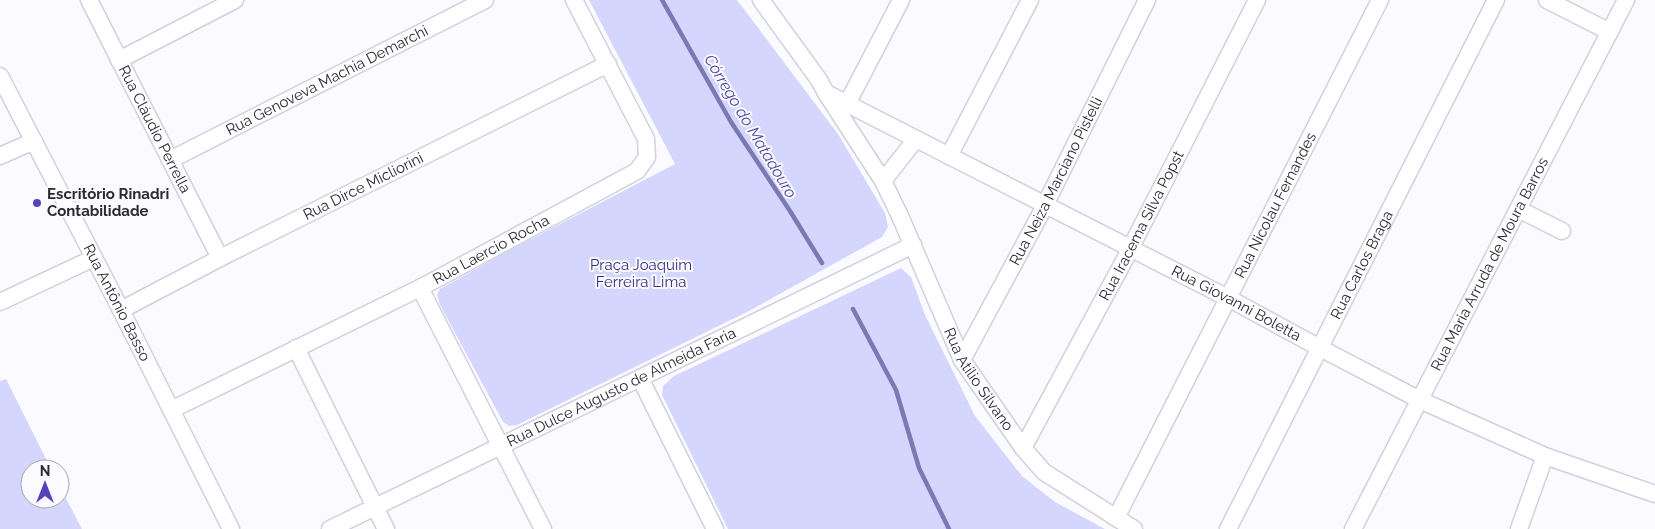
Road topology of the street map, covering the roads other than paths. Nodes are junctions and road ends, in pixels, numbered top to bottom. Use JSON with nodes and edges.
{"nodes":[{"id":1,"x":89,"y":0,"type":"edge"},
{"id":2,"x":235,"y":0,"type":"edge"},
{"id":3,"x":485,"y":0,"type":"edge"},
{"id":4,"x":574,"y":0,"type":"edge"},
{"id":5,"x":761,"y":0,"type":"edge"},
{"id":6,"x":902,"y":0,"type":"edge"},
{"id":7,"x":1030,"y":0,"type":"edge"},
{"id":8,"x":1147,"y":0,"type":"edge"},
{"id":9,"x":1257,"y":0,"type":"edge"},
{"id":10,"x":1380,"y":0,"type":"edge"},
{"id":11,"x":1496,"y":0,"type":"edge"},
{"id":12,"x":1548,"y":0,"type":"edge"},
{"id":13,"x":1626,"y":0,"type":"edge"},
{"id":14,"x":775,"y":7,"type":"edge"},
{"id":15,"x":1610,"y":32,"type":"junction"},
{"id":16,"x":119,"y":60,"type":"junction"},
{"id":17,"x":608,"y":64,"type":"junction"},
{"id":18,"x":0,"y":76,"type":"edge"},
{"id":19,"x":826,"y":93,"type":"junction"},
{"id":20,"x":847,"y":104,"type":"junction"},
{"id":21,"x":916,"y":139,"type":"junction"},
{"id":22,"x":34,"y":141,"type":"junction"},
{"id":23,"x":0,"y":156,"type":"edge"},
{"id":24,"x":949,"y":156,"type":"junction"},
{"id":25,"x":170,"y":160,"type":"junction"},
{"id":26,"x":883,"y":181,"type":"junction"},
{"id":27,"x":1045,"y":205,"type":"junction"},
{"id":28,"x":1518,"y":209,"type":"junction"},
{"id":29,"x":1562,"y":231,"type":"dead end"},
{"id":30,"x":913,"y":245,"type":"junction"},
{"id":31,"x":1130,"y":249,"type":"junction"},
{"id":32,"x":94,"y":258,"type":"junction"},
{"id":33,"x":220,"y":258,"type":"junction"},
{"id":34,"x":420,"y":288,"type":"junction"},
{"id":35,"x":1228,"y":298,"type":"junction"},
{"id":36,"x":0,"y":302,"type":"edge"},
{"id":37,"x":121,"y":310,"type":"junction"},
{"id":38,"x":296,"y":348,"type":"junction"},
{"id":39,"x":1320,"y":348,"type":"junction"},
{"id":40,"x":962,"y":360,"type":"junction"},
{"id":41,"x":640,"y":378,"type":"junction"},
{"id":42,"x":1420,"y":400,"type":"junction"},
{"id":43,"x":171,"y":410,"type":"junction"},
{"id":44,"x":500,"y":446,"type":"junction"},
{"id":45,"x":1023,"y":448,"type":"junction"},
{"id":46,"x":1545,"y":456,"type":"junction"},
{"id":47,"x":1655,"y":494,"type":"edge"},
{"id":48,"x":375,"y":507,"type":"junction"},
{"id":49,"x":1116,"y":518,"type":"junction"},
{"id":50,"x":231,"y":529,"type":"edge"},
{"id":51,"x":330,"y":529,"type":"edge"},
{"id":52,"x":386,"y":529,"type":"edge"},
{"id":53,"x":543,"y":529,"type":"edge"},
{"id":54,"x":714,"y":529,"type":"edge"},
{"id":55,"x":1134,"y":529,"type":"edge"},
{"id":56,"x":1228,"y":529,"type":"edge"},
{"id":57,"x":1353,"y":529,"type":"edge"},
{"id":58,"x":1519,"y":529,"type":"edge"}],
"edges":[{"from":1,"to":16,"type":"street","name":"Rua Cláudio Perrella"},
{"from":2,"to":16,"type":"street"},
{"from":3,"to":25,"type":"street","name":"Rua Genoveva Machia Demarchi"},
{"from":4,"to":17,"type":"street","name":"Rua Laercio Rocha"},
{"from":5,"to":14,"type":"street","name":"Rua Atílio Silvano"},
{"from":6,"to":20,"type":"street"},
{"from":7,"to":24,"type":"street"},
{"from":8,"to":27,"type":"street","name":"Rua Neiza Marciano Pistelli"},
{"from":9,"to":31,"type":"street","name":"Rua Iracema Silva Popst"},
{"from":10,"to":35,"type":"street","name":"Rua Nicolau Fernandes"},
{"from":11,"to":39,"type":"street","name":"Rua Carlos Braga"},
{"from":12,"to":15,"type":"street"},
{"from":13,"to":15,"type":"street","name":"Rua Maria Arruda de Moura Barros"},
{"from":14,"to":19,"type":"street","name":"Rua Atílio Silvano"},
{"from":15,"to":28,"type":"street","name":"Rua Maria Arruda de Moura Barros"},
{"from":16,"to":25,"type":"street","name":"Rua Cláudio Perrella"},
{"from":17,"to":33,"type":"street","name":"Rua Dirce Micliorini"},
{"from":17,"to":34,"type":"street","name":"Rua Laercio Rocha"},
{"from":18,"to":22,"type":"street","name":"Rua Antônio Basso"},
{"from":19,"to":20,"type":"street","name":"Rua Giovanni Boletta"},
{"from":19,"to":26,"type":"street","name":"Rua Atílio Silvano"},
{"from":20,"to":21,"type":"street","name":"Rua Giovanni Boletta"},
{"from":21,"to":24,"type":"street","name":"Rua Giovanni Boletta"},
{"from":21,"to":26,"type":"street"},
{"from":22,"to":23,"type":"street"},
{"from":22,"to":32,"type":"street","name":"Rua Antônio Basso"},
{"from":24,"to":27,"type":"street","name":"Rua Giovanni Boletta"},
{"from":25,"to":33,"type":"street","name":"Rua Cláudio Perrella"},
{"from":26,"to":30,"type":"street","name":"Rua Atílio Silvano"},
{"from":27,"to":31,"type":"street","name":"Rua Giovanni Boletta"},
{"from":27,"to":40,"type":"street","name":"Rua Neiza Marciano Pistelli"},
{"from":28,"to":29,"type":"street"},
{"from":28,"to":42,"type":"street","name":"Rua Maria Arruda de Moura Barros"},
{"from":30,"to":40,"type":"street","name":"Rua Atílio Silvano"},
{"from":30,"to":41,"type":"street","name":"Rua Dulce Augusto de Almeida Faria"},
{"from":31,"to":35,"type":"street","name":"Rua Giovanni Boletta"},
{"from":31,"to":45,"type":"street","name":"Rua Iracema Silva Popst"},
{"from":32,"to":36,"type":"street"},
{"from":32,"to":37,"type":"street","name":"Rua Antônio Basso"},
{"from":33,"to":37,"type":"street","name":"Rua Dirce Micliorini"},
{"from":34,"to":38,"type":"street","name":"Rua Laercio Rocha"},
{"from":34,"to":44,"type":"street"},
{"from":35,"to":39,"type":"street","name":"Rua Giovanni Boletta"},
{"from":35,"to":49,"type":"street","name":"Rua Nicolau Fernandes"},
{"from":37,"to":43,"type":"street","name":"Rua Antônio Basso"},
{"from":38,"to":43,"type":"street","name":"Rua Laercio Rocha"},
{"from":38,"to":48,"type":"street"},
{"from":39,"to":42,"type":"street","name":"Rua Giovanni Boletta"},
{"from":39,"to":56,"type":"street","name":"Rua Carlos Braga"},
{"from":40,"to":45,"type":"street","name":"Rua Atílio Silvano"},
{"from":41,"to":44,"type":"street","name":"Rua Dulce Augusto de Almeida Faria"},
{"from":41,"to":54,"type":"street"},
{"from":42,"to":46,"type":"street","name":"Rua Giovanni Boletta"},
{"from":42,"to":57,"type":"street","name":"Rua Maria Arruda de Moura Barros"},
{"from":43,"to":50,"type":"street","name":"Rua Antônio Basso"},
{"from":44,"to":48,"type":"street","name":"Rua Dulce Augusto de Almeida Faria"},
{"from":44,"to":53,"type":"street"},
{"from":45,"to":49,"type":"street","name":"Rua Atílio Silvano"},
{"from":46,"to":47,"type":"street","name":"Rua Giovanni Boletta"},
{"from":46,"to":58,"type":"street"},
{"from":48,"to":51,"type":"street","name":"Rua Dulce Augusto de Almeida Faria"},
{"from":48,"to":52,"type":"street"},
{"from":49,"to":55,"type":"street","name":"Rua Atílio Silvano"}]}
